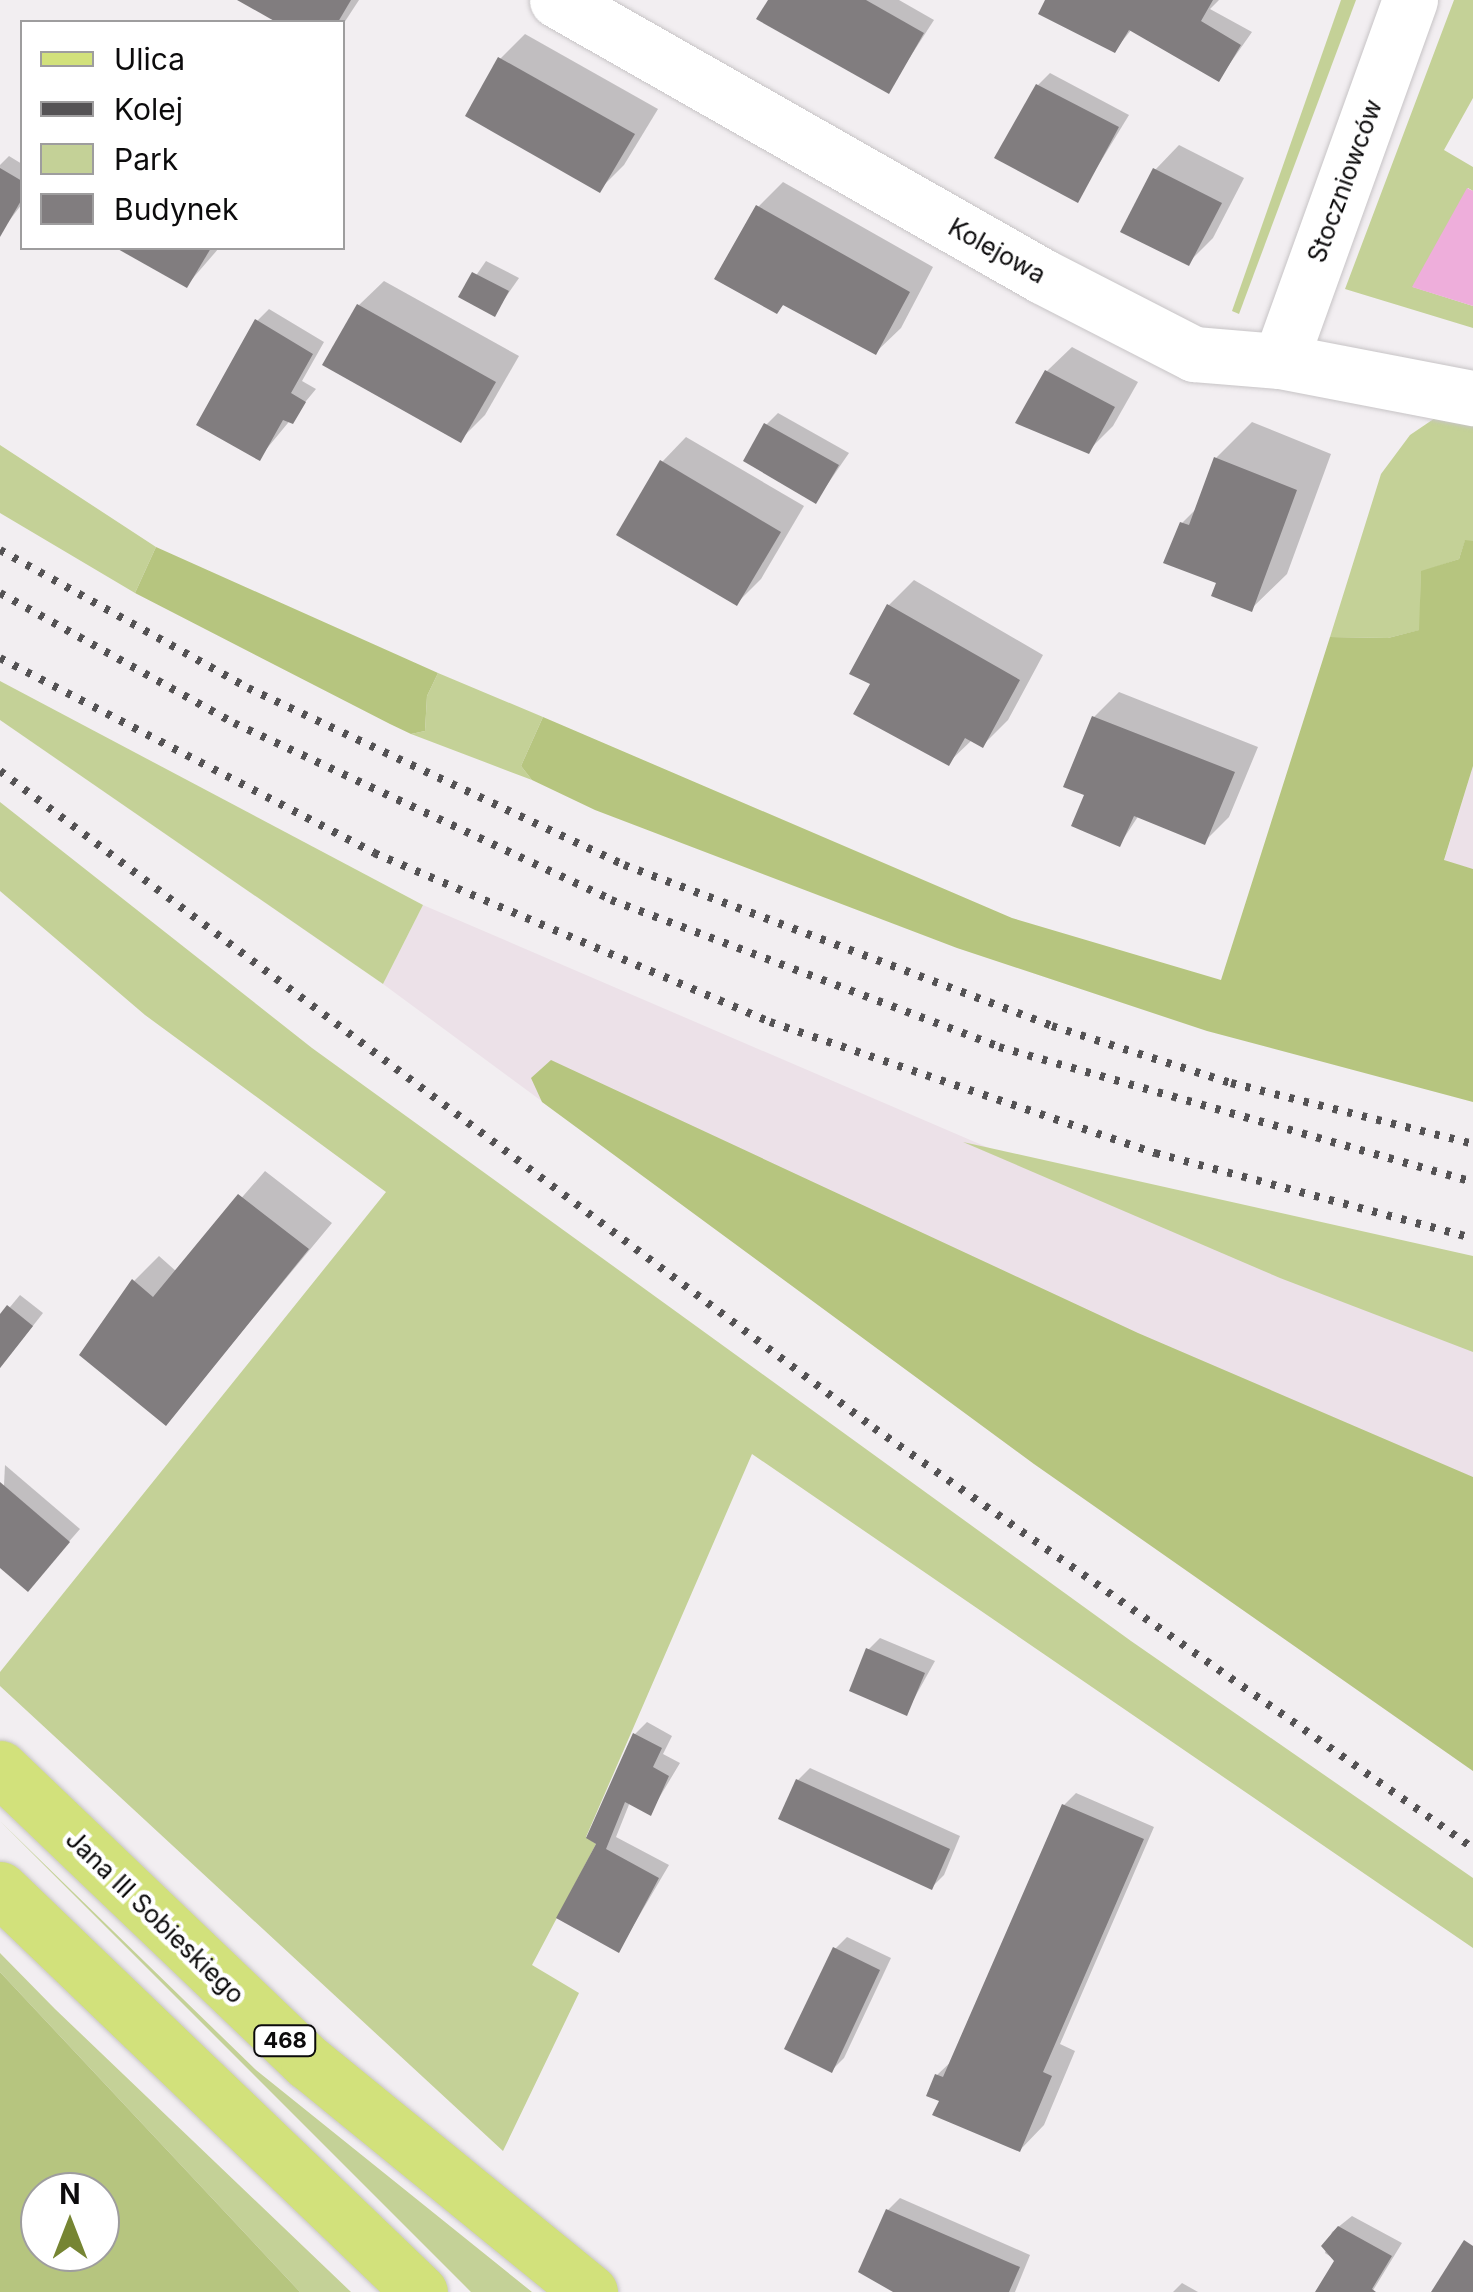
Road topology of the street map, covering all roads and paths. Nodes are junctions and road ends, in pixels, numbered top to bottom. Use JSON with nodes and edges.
{"nodes":[{"id":1,"x":557,"y":0,"type":"edge"},
{"id":2,"x":1410,"y":0,"type":"edge"},
{"id":3,"x":1280,"y":361,"type":"junction"},
{"id":4,"x":1473,"y":398,"type":"edge"},
{"id":5,"x":0,"y":1768,"type":"edge"},
{"id":6,"x":0,"y":1889,"type":"edge"},
{"id":7,"x":420,"y":2292,"type":"edge"},
{"id":8,"x":590,"y":2292,"type":"edge"}],
"edges":[{"from":1,"to":3,"type":"street","name":"Kolejowa"},
{"from":2,"to":3,"type":"street","name":"Stoczniowców"},
{"from":3,"to":4,"type":"street","name":"Kolejowa"},
{"from":5,"to":8,"type":"main road","name":"Jana III Sobieskiego","number":"468"},
{"from":6,"to":7,"type":"main road"}]}
